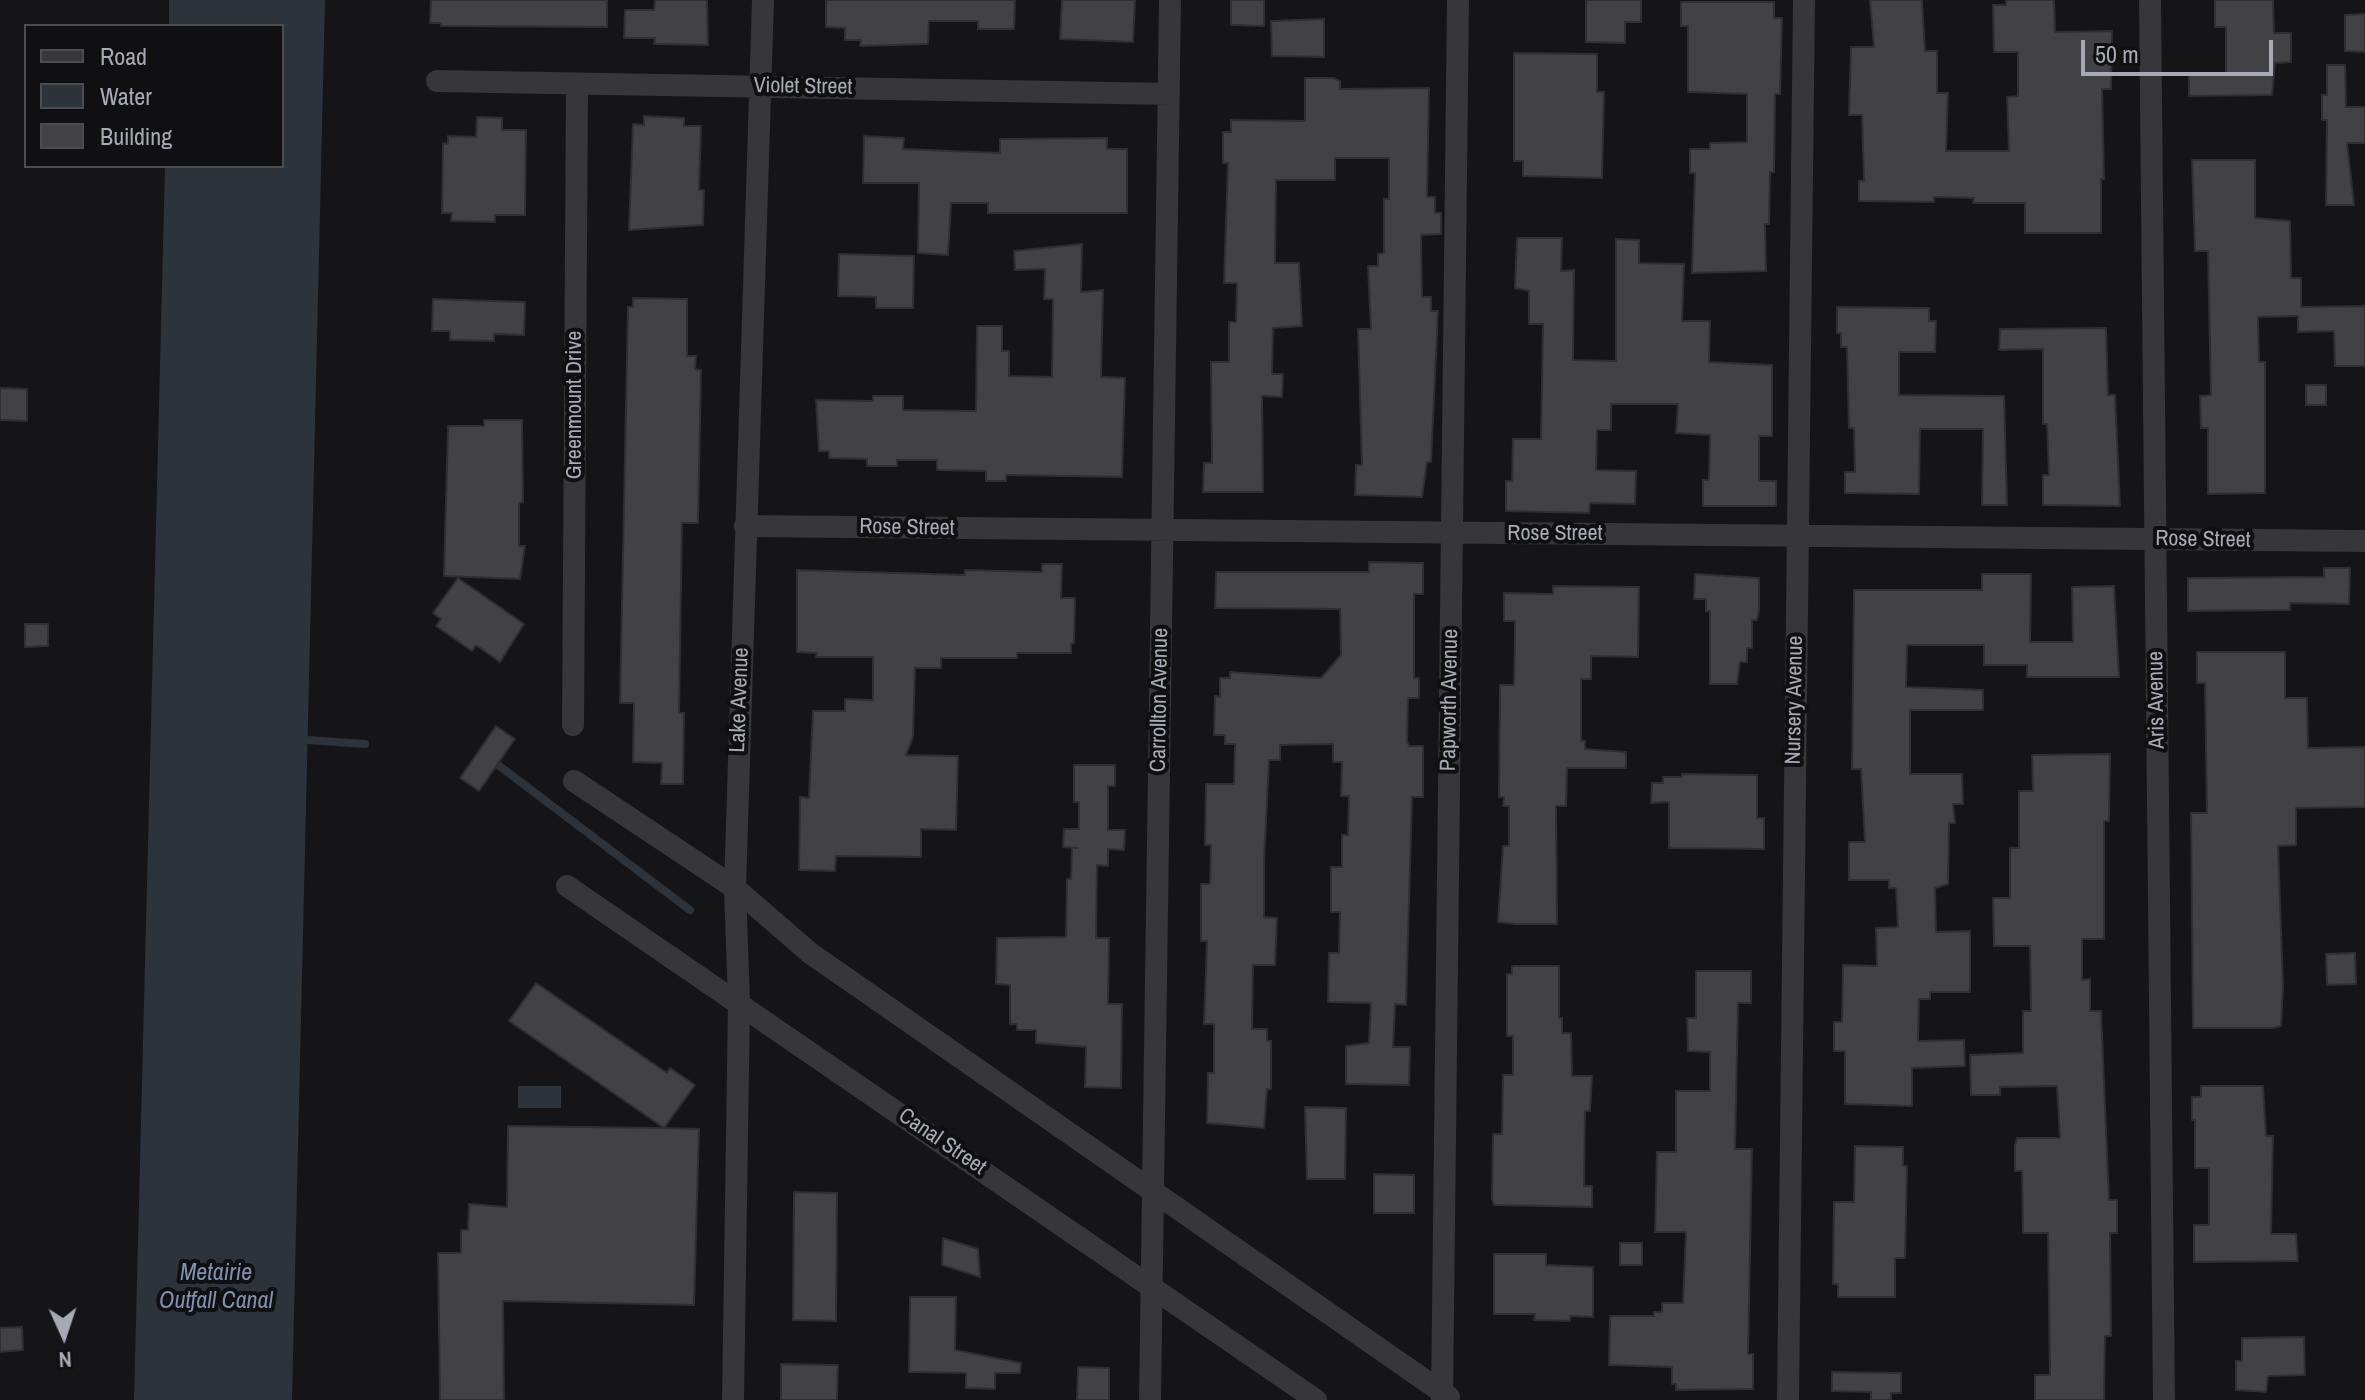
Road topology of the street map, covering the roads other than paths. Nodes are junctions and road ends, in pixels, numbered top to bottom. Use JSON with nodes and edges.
{"nodes":[{"id":1,"x":763,"y":0,"type":"edge"},
{"id":2,"x":1170,"y":0,"type":"edge"},
{"id":3,"x":1458,"y":0,"type":"edge"},
{"id":4,"x":1804,"y":0,"type":"edge"},
{"id":5,"x":2150,"y":0,"type":"edge"},
{"id":6,"x":437,"y":81,"type":"dead end"},
{"id":7,"x":577,"y":86,"type":"junction"},
{"id":8,"x":762,"y":86,"type":"junction"},
{"id":9,"x":1169,"y":94,"type":"junction"},
{"id":10,"x":745,"y":526,"type":"junction"},
{"id":11,"x":1163,"y":530,"type":"junction"},
{"id":12,"x":1453,"y":533,"type":"junction"},
{"id":13,"x":1797,"y":536,"type":"junction"},
{"id":14,"x":2155,"y":539,"type":"junction"},
{"id":15,"x":2365,"y":541,"type":"edge"},
{"id":16,"x":573,"y":725,"type":"dead end"},
{"id":17,"x":574,"y":781,"type":"dead end"},
{"id":18,"x":567,"y":886,"type":"dead end"},
{"id":19,"x":735,"y":888,"type":"junction"},
{"id":20,"x":739,"y":1003,"type":"junction"},
{"id":21,"x":1152,"y":1190,"type":"junction"},
{"id":22,"x":1151,"y":1285,"type":"junction"},
{"id":23,"x":1445,"y":1397,"type":"edge"},
{"id":24,"x":733,"y":1400,"type":"edge"},
{"id":25,"x":1150,"y":1400,"type":"edge"},
{"id":26,"x":1316,"y":1400,"type":"edge"},
{"id":27,"x":1788,"y":1400,"type":"edge"},
{"id":28,"x":2164,"y":1400,"type":"edge"}],
"edges":[{"from":1,"to":8,"type":"street","name":"Lake Avenue"},
{"from":2,"to":9,"type":"street","name":"Carrollton Avenue"},
{"from":3,"to":12,"type":"street","name":"Papworth Avenue"},
{"from":4,"to":13,"type":"street","name":"Nursery Avenue"},
{"from":5,"to":14,"type":"street","name":"Aris Avenue"},
{"from":6,"to":7,"type":"street","name":"Violet Street"},
{"from":7,"to":8,"type":"street","name":"Violet Street"},
{"from":7,"to":16,"type":"street","name":"Greenmount Drive"},
{"from":8,"to":9,"type":"street","name":"Violet Street"},
{"from":8,"to":10,"type":"street","name":"Lake Avenue"},
{"from":9,"to":11,"type":"street","name":"Carrollton Avenue"},
{"from":10,"to":11,"type":"street","name":"Rose Street"},
{"from":10,"to":19,"type":"street","name":"Lake Avenue"},
{"from":11,"to":12,"type":"street","name":"Rose Street"},
{"from":11,"to":21,"type":"street","name":"Carrollton Avenue"},
{"from":12,"to":13,"type":"street","name":"Rose Street"},
{"from":12,"to":23,"type":"street","name":"Papworth Avenue"},
{"from":13,"to":14,"type":"street","name":"Rose Street"},
{"from":13,"to":27,"type":"street","name":"Nursery Avenue"},
{"from":14,"to":15,"type":"street","name":"Rose Street"},
{"from":14,"to":28,"type":"street","name":"Aris Avenue"},
{"from":17,"to":19,"type":"street"},
{"from":18,"to":20,"type":"street","name":"Canal Street"},
{"from":19,"to":20,"type":"street","name":"Lake Avenue"},
{"from":19,"to":21,"type":"street"},
{"from":20,"to":22,"type":"street","name":"Canal Street"},
{"from":20,"to":24,"type":"street","name":"Lake Avenue"},
{"from":21,"to":22,"type":"street","name":"Carrollton Avenue"},
{"from":21,"to":23,"type":"street"},
{"from":22,"to":25,"type":"street","name":"Carrollton Avenue"},
{"from":22,"to":26,"type":"street","name":"Canal Street"}]}
